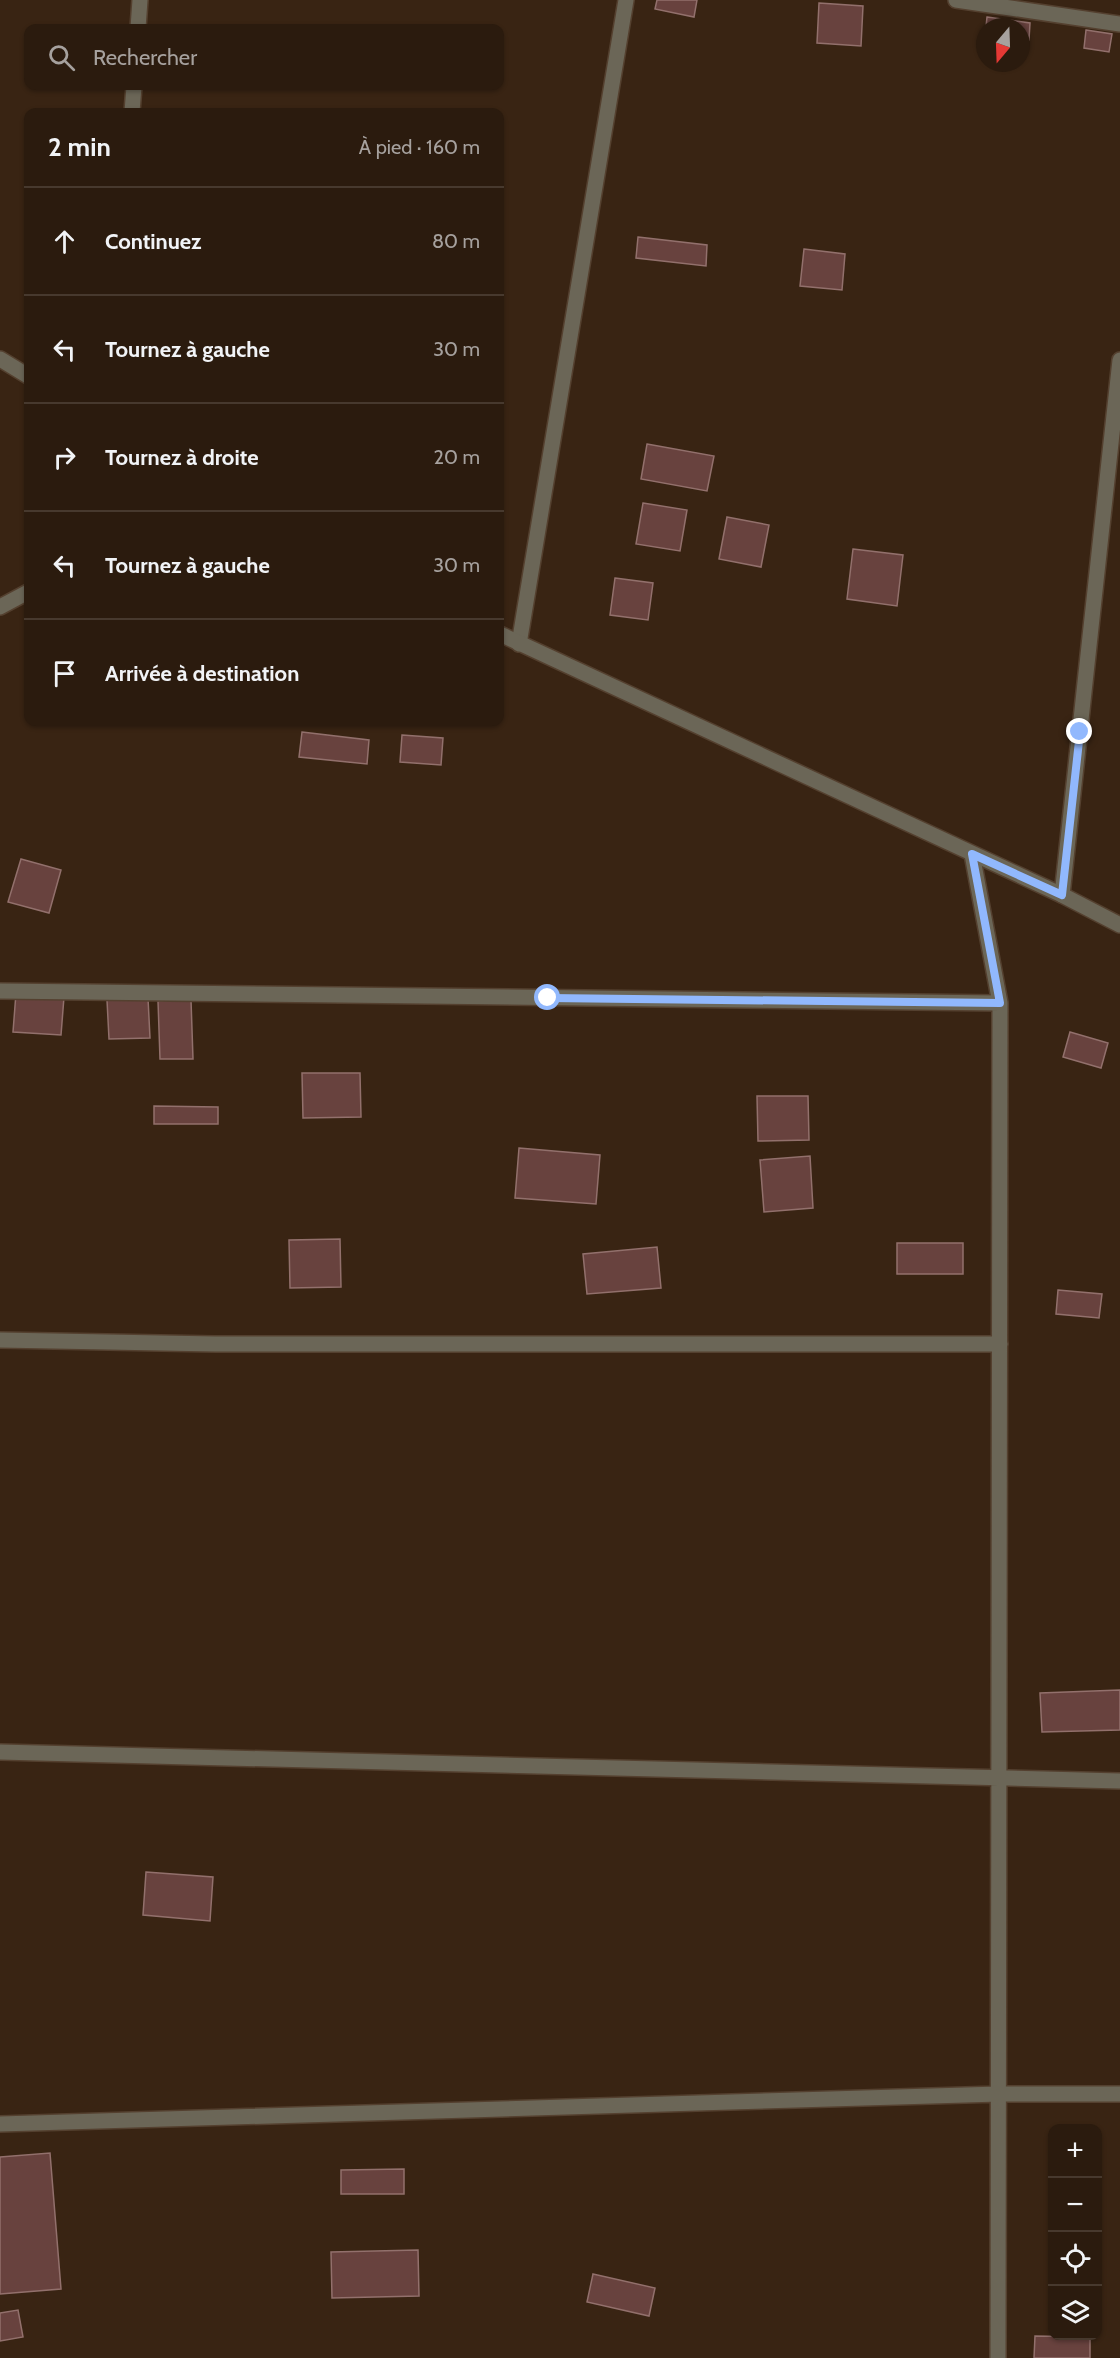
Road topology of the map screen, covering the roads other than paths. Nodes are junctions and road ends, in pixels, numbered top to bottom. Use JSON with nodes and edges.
{"nodes":[{"id":1,"x":140,"y":0,"type":"edge"},
{"id":2,"x":626,"y":0,"type":"edge"},
{"id":3,"x":956,"y":0,"type":"edge"},
{"id":4,"x":138,"y":24,"type":"edge"},
{"id":5,"x":1120,"y":24,"type":"edge"},
{"id":6,"x":134,"y":90,"type":"edge"},
{"id":7,"x":132,"y":108,"type":"edge"},
{"id":8,"x":0,"y":359,"type":"edge"},
{"id":9,"x":1120,"y":360,"type":"edge"},
{"id":10,"x":24,"y":374,"type":"edge"},
{"id":11,"x":24,"y":594,"type":"edge"},
{"id":12,"x":0,"y":607,"type":"edge"},
{"id":13,"x":504,"y":635,"type":"edge"},
{"id":14,"x":519,"y":644,"type":"junction"},
{"id":15,"x":972,"y":854,"type":"junction"},
{"id":16,"x":1062,"y":895,"type":"junction"},
{"id":17,"x":1120,"y":925,"type":"edge"},
{"id":18,"x":0,"y":991,"type":"edge"},
{"id":19,"x":1000,"y":1003,"type":"junction"},
{"id":20,"x":0,"y":1340,"type":"edge"},
{"id":21,"x":1000,"y":1344,"type":"junction"},
{"id":22,"x":0,"y":1752,"type":"edge"},
{"id":23,"x":1000,"y":1778,"type":"junction"},
{"id":24,"x":1120,"y":1781,"type":"edge"},
{"id":25,"x":999,"y":2094,"type":"junction"},
{"id":26,"x":1120,"y":2094,"type":"edge"},
{"id":27,"x":0,"y":2124,"type":"edge"},
{"id":28,"x":998,"y":2358,"type":"edge"}],
"edges":[{"from":1,"to":4,"type":"street"},
{"from":2,"to":14,"type":"street"},
{"from":3,"to":5,"type":"street"},
{"from":6,"to":7,"type":"street"},
{"from":8,"to":10,"type":"street"},
{"from":9,"to":16,"type":"street"},
{"from":11,"to":12,"type":"street"},
{"from":13,"to":14,"type":"street"},
{"from":14,"to":15,"type":"street"},
{"from":15,"to":16,"type":"street"},
{"from":15,"to":19,"type":"street"},
{"from":16,"to":17,"type":"street"},
{"from":18,"to":19,"type":"street"},
{"from":19,"to":21,"type":"street"},
{"from":20,"to":21,"type":"street"},
{"from":21,"to":23,"type":"street"},
{"from":22,"to":23,"type":"street"},
{"from":23,"to":24,"type":"street"},
{"from":23,"to":25,"type":"street"},
{"from":25,"to":26,"type":"street"},
{"from":25,"to":27,"type":"street"},
{"from":25,"to":28,"type":"street"}]}
